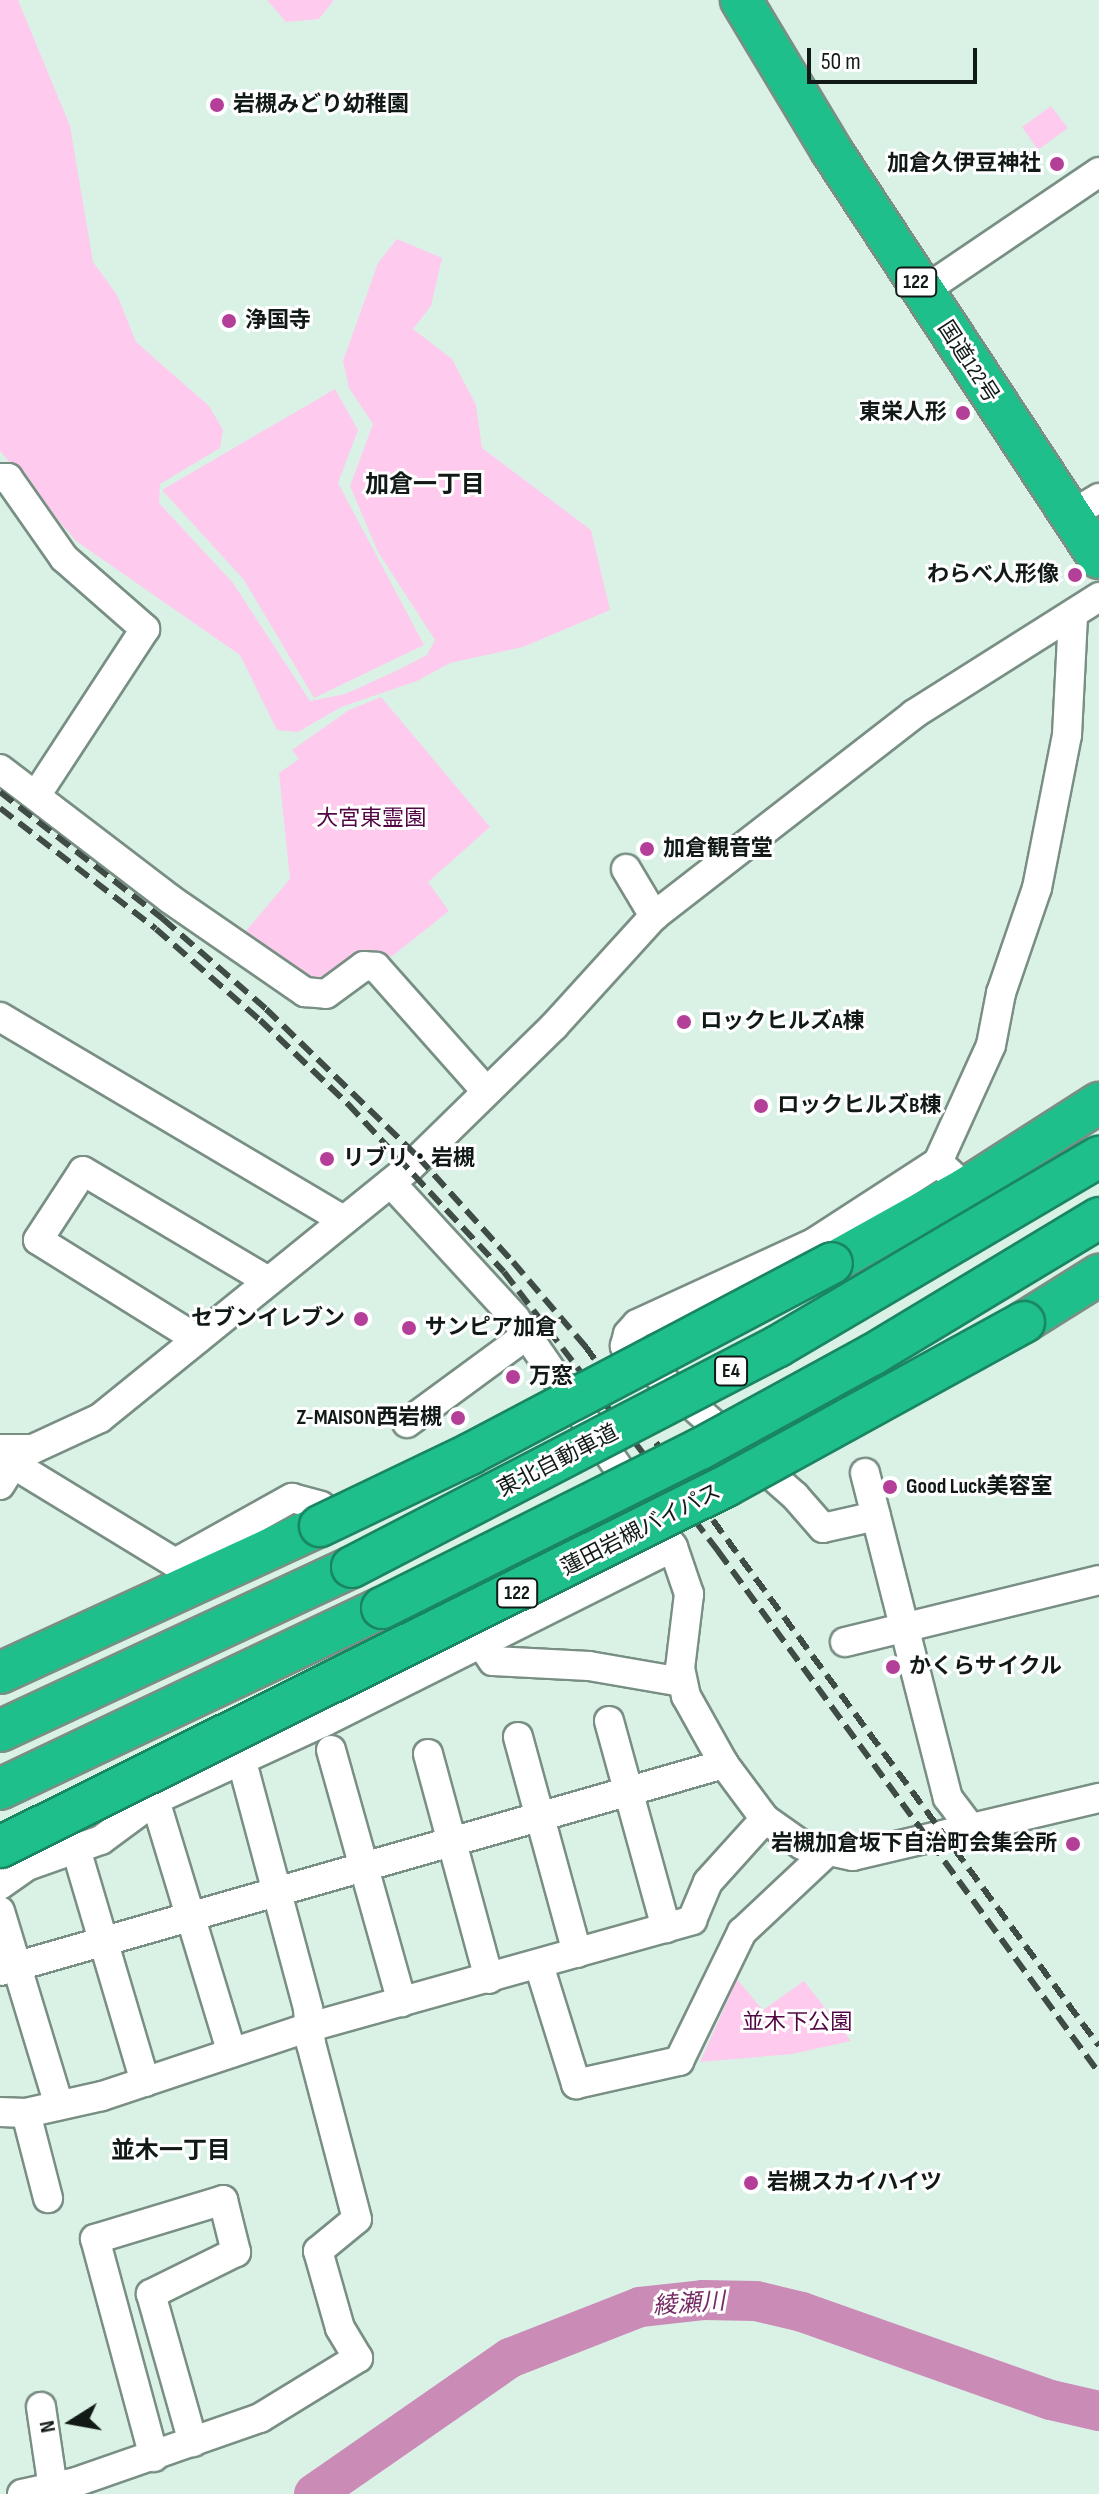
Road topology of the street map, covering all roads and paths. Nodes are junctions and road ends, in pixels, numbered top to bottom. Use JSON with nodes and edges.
{"nodes":[{"id":1,"x":753,"y":5,"type":"edge"},
{"id":2,"x":1099,"y":172,"type":"edge"},
{"id":3,"x":922,"y":292,"type":"junction"},
{"id":4,"x":0,"y":478,"type":"edge"},
{"id":5,"x":1089,"y":509,"type":"edge"},
{"id":6,"x":1099,"y":558,"type":"edge"},
{"id":7,"x":1099,"y":597,"type":"edge"},
{"id":8,"x":1073,"y":615,"type":"junction"},
{"id":9,"x":0,"y":769,"type":"edge"},
{"id":10,"x":37,"y":794,"type":"junction"},
{"id":11,"x":626,"y":869,"type":"dead end"},
{"id":12,"x":654,"y":916,"type":"junction"},
{"id":13,"x":0,"y":1017,"type":"edge"},
{"id":14,"x":486,"y":1091,"type":"junction"},
{"id":15,"x":1099,"y":1103,"type":"edge"},
{"id":16,"x":1099,"y":1157,"type":"edge"},
{"id":17,"x":952,"y":1175,"type":"junction"},
{"id":18,"x":391,"y":1183,"type":"junction"},
{"id":19,"x":1099,"y":1218,"type":"edge"},
{"id":20,"x":343,"y":1220,"type":"junction"},
{"id":21,"x":1099,"y":1275,"type":"edge"},
{"id":22,"x":268,"y":1281,"type":"junction"},
{"id":23,"x":527,"y":1335,"type":"junction"},
{"id":24,"x":197,"y":1339,"type":"junction"},
{"id":25,"x":407,"y":1423,"type":"dead end"},
{"id":26,"x":9,"y":1462,"type":"edge"},
{"id":27,"x":865,"y":1473,"type":"dead end"},
{"id":28,"x":320,"y":1516,"type":"junction"},
{"id":29,"x":876,"y":1516,"type":"junction"},
{"id":30,"x":673,"y":1547,"type":"junction"},
{"id":31,"x":1099,"y":1580,"type":"edge"},
{"id":32,"x":904,"y":1628,"type":"junction"},
{"id":33,"x":480,"y":1642,"type":"junction"},
{"id":34,"x":845,"y":1642,"type":"dead end"},
{"id":35,"x":0,"y":1673,"type":"edge"},
{"id":36,"x":682,"y":1682,"type":"junction"},
{"id":37,"x":609,"y":1721,"type":"dead end"},
{"id":38,"x":0,"y":1731,"type":"edge"},
{"id":39,"x":518,"y":1737,"type":"dead end"},
{"id":40,"x":331,"y":1750,"type":"dead end"},
{"id":41,"x":428,"y":1754,"type":"dead end"},
{"id":42,"x":724,"y":1764,"type":"junction"},
{"id":43,"x":245,"y":1773,"type":"dead end"},
{"id":44,"x":0,"y":1789,"type":"edge"},
{"id":45,"x":629,"y":1792,"type":"junction"},
{"id":46,"x":1099,"y":1798,"type":"edge"},
{"id":47,"x":155,"y":1800,"type":"junction"},
{"id":48,"x":541,"y":1817,"type":"junction"},
{"id":49,"x":765,"y":1819,"type":"junction"},
{"id":50,"x":972,"y":1830,"type":"junction"},
{"id":51,"x":452,"y":1842,"type":"junction"},
{"id":52,"x":0,"y":1847,"type":"edge"},
{"id":53,"x":76,"y":1849,"type":"junction"},
{"id":54,"x":825,"y":1854,"type":"junction"},
{"id":55,"x":363,"y":1867,"type":"junction"},
{"id":56,"x":0,"y":1885,"type":"edge"},
{"id":57,"x":276,"y":1892,"type":"junction"},
{"id":58,"x":0,"y":1911,"type":"edge"},
{"id":59,"x":191,"y":1916,"type":"junction"},
{"id":60,"x":666,"y":1928,"type":"junction"},
{"id":61,"x":106,"y":1941,"type":"junction"},
{"id":62,"x":577,"y":1953,"type":"junction"},
{"id":63,"x":539,"y":1965,"type":"junction"},
{"id":64,"x":9,"y":1969,"type":"edge"},
{"id":65,"x":489,"y":1979,"type":"junction"},
{"id":66,"x":402,"y":2002,"type":"junction"},
{"id":67,"x":310,"y":2027,"type":"junction"},
{"id":68,"x":232,"y":2053,"type":"junction"},
{"id":69,"x":145,"y":2082,"type":"junction"},
{"id":70,"x":59,"y":2105,"type":"junction"},
{"id":71,"x":13,"y":2113,"type":"edge"},
{"id":72,"x":48,"y":2198,"type":"dead end"},
{"id":73,"x":41,"y":2407,"type":"dead end"},
{"id":74,"x":193,"y":2442,"type":"junction"},
{"id":75,"x":154,"y":2457,"type":"junction"},
{"id":76,"x":53,"y":2488,"type":"junction"},
{"id":77,"x":22,"y":2494,"type":"edge"}],
"edges":[{"from":1,"to":3,"type":"highway","name":"国道122号","number":"122"},
{"from":2,"to":3,"type":"street"},
{"from":3,"to":5,"type":"highway","name":"国道122号","number":"122"},
{"from":4,"to":10,"type":"street"},
{"from":5,"to":6,"type":"highway","name":"国道122号","number":"122"},
{"from":7,"to":8,"type":"street"},
{"from":8,"to":12,"type":"street"},
{"from":8,"to":17,"type":"street"},
{"from":9,"to":10,"type":"street"},
{"from":10,"to":14,"type":"street"},
{"from":11,"to":12,"type":"street"},
{"from":12,"to":14,"type":"street"},
{"from":13,"to":20,"type":"street"},
{"from":14,"to":18,"type":"street"},
{"from":15,"to":17,"type":"highway"},
{"from":16,"to":38,"type":"highway","name":"東北自動車道","number":"E4","bridge":true},
{"from":17,"to":28,"type":"highway","bridge":true},
{"from":17,"to":29,"type":"street"},
{"from":18,"to":20,"type":"street"},
{"from":18,"to":23,"type":"street"},
{"from":19,"to":44,"type":"highway","number":"E4","bridge":true},
{"from":20,"to":22,"type":"street"},
{"from":21,"to":52,"type":"highway","name":"蓮田岩槻バイパス","number":"122","bridge":true},
{"from":22,"to":24,"type":"street"},
{"from":22,"to":24,"type":"street"},
{"from":23,"to":25,"type":"street"},
{"from":23,"to":30,"type":"street"},
{"from":24,"to":26,"type":"street"},
{"from":26,"to":28,"type":"street"},
{"from":27,"to":29,"type":"street"},
{"from":28,"to":35,"type":"highway"},
{"from":29,"to":32,"type":"street"},
{"from":30,"to":33,"type":"street"},
{"from":30,"to":36,"type":"street"},
{"from":31,"to":32,"type":"street"},
{"from":32,"to":34,"type":"street"},
{"from":32,"to":50,"type":"street"},
{"from":33,"to":36,"type":"street"},
{"from":33,"to":47,"type":"street"},
{"from":36,"to":42,"type":"street"},
{"from":37,"to":45,"type":"street"},
{"from":39,"to":48,"type":"street"},
{"from":40,"to":55,"type":"street"},
{"from":41,"to":51,"type":"street"},
{"from":42,"to":45,"type":"street"},
{"from":42,"to":49,"type":"street"},
{"from":43,"to":57,"type":"street"},
{"from":45,"to":48,"type":"street"},
{"from":45,"to":60,"type":"street"},
{"from":46,"to":50,"type":"street"},
{"from":47,"to":53,"type":"street"},
{"from":47,"to":59,"type":"street"},
{"from":48,"to":51,"type":"street"},
{"from":48,"to":62,"type":"street"},
{"from":49,"to":54,"type":"street"},
{"from":49,"to":60,"type":"street"},
{"from":50,"to":54,"type":"street"},
{"from":51,"to":55,"type":"street"},
{"from":51,"to":65,"type":"street"},
{"from":53,"to":56,"type":"street"},
{"from":53,"to":61,"type":"street"},
{"from":54,"to":63,"type":"street"},
{"from":55,"to":57,"type":"street"},
{"from":55,"to":66,"type":"street"},
{"from":57,"to":59,"type":"street"},
{"from":57,"to":67,"type":"street"},
{"from":58,"to":64,"type":"street"},
{"from":59,"to":61,"type":"street"},
{"from":59,"to":68,"type":"street"},
{"from":60,"to":62,"type":"street"},
{"from":61,"to":64,"type":"street"},
{"from":61,"to":69,"type":"street"},
{"from":62,"to":63,"type":"street"},
{"from":63,"to":65,"type":"street"},
{"from":64,"to":70,"type":"street"},
{"from":65,"to":66,"type":"street"},
{"from":66,"to":67,"type":"street"},
{"from":67,"to":68,"type":"street"},
{"from":67,"to":74,"type":"street"},
{"from":68,"to":69,"type":"street"},
{"from":69,"to":70,"type":"street"},
{"from":70,"to":71,"type":"street"},
{"from":71,"to":72,"type":"street"},
{"from":73,"to":76,"type":"street"},
{"from":74,"to":75,"type":"street"},
{"from":74,"to":75,"type":"street"},
{"from":75,"to":76,"type":"street"},
{"from":76,"to":77,"type":"street"}]}
